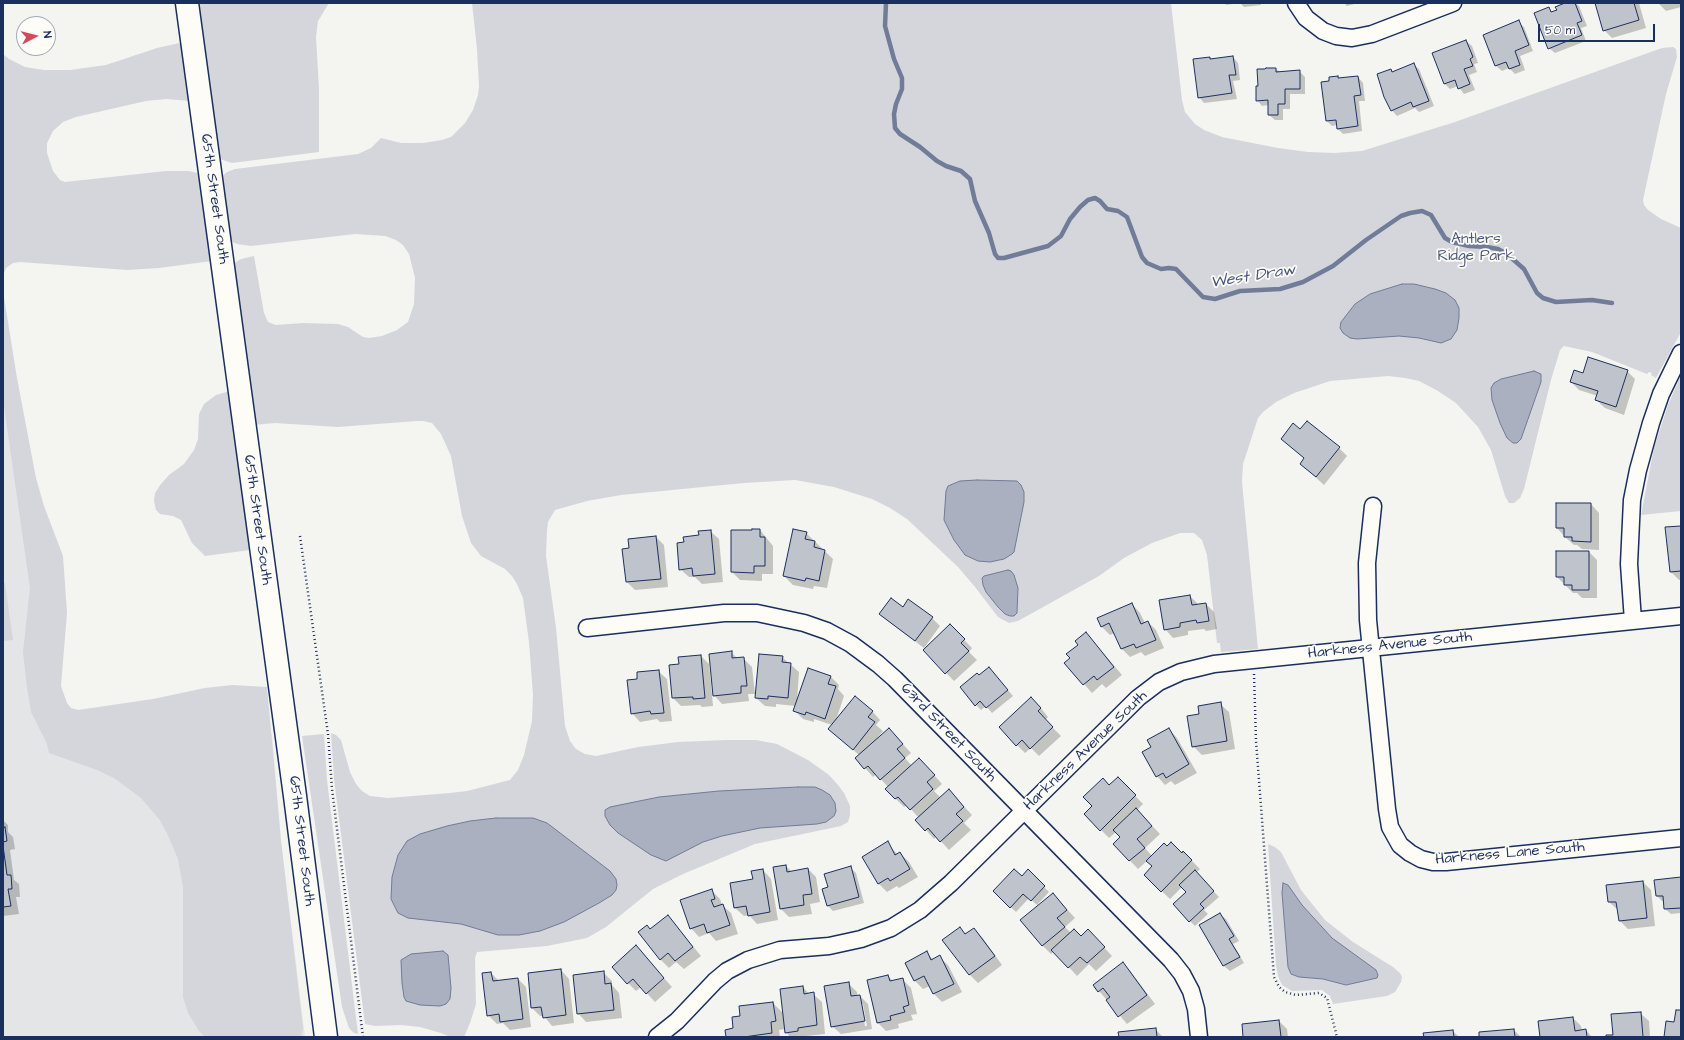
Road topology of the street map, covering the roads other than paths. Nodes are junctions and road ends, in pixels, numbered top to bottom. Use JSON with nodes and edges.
{"nodes":[{"id":1,"x":187,"y":3,"type":"edge"},
{"id":2,"x":1296,"y":3,"type":"edge"},
{"id":3,"x":1453,"y":3,"type":"edge"},
{"id":4,"x":1681,"y":353,"type":"edge"},
{"id":5,"x":1373,"y":506,"type":"dead end"},
{"id":6,"x":1681,"y":616,"type":"edge"},
{"id":7,"x":1633,"y":621,"type":"junction"},
{"id":8,"x":587,"y":628,"type":"dead end"},
{"id":9,"x":1370,"y":648,"type":"junction"},
{"id":10,"x":1024,"y":810,"type":"junction"},
{"id":11,"x":1681,"y":838,"type":"edge"},
{"id":12,"x":326,"y":1037,"type":"edge"},
{"id":13,"x":657,"y":1037,"type":"edge"},
{"id":14,"x":1199,"y":1037,"type":"edge"}],
"edges":[{"from":1,"to":12,"type":"street","name":"65th Street South"},
{"from":2,"to":3,"type":"street"},
{"from":4,"to":7,"type":"street"},
{"from":5,"to":9,"type":"street","name":"Harkness Lane South"},
{"from":6,"to":7,"type":"street","name":"Harkness Avenue South"},
{"from":7,"to":9,"type":"street","name":"Harkness Avenue South"},
{"from":8,"to":10,"type":"street","name":"63rd Street South"},
{"from":9,"to":10,"type":"street","name":"Harkness Avenue South"},
{"from":9,"to":11,"type":"street","name":"Harkness Lane South"},
{"from":10,"to":13,"type":"street","name":"Harkness Avenue South"},
{"from":10,"to":14,"type":"street","name":"63rd Street South"}]}
